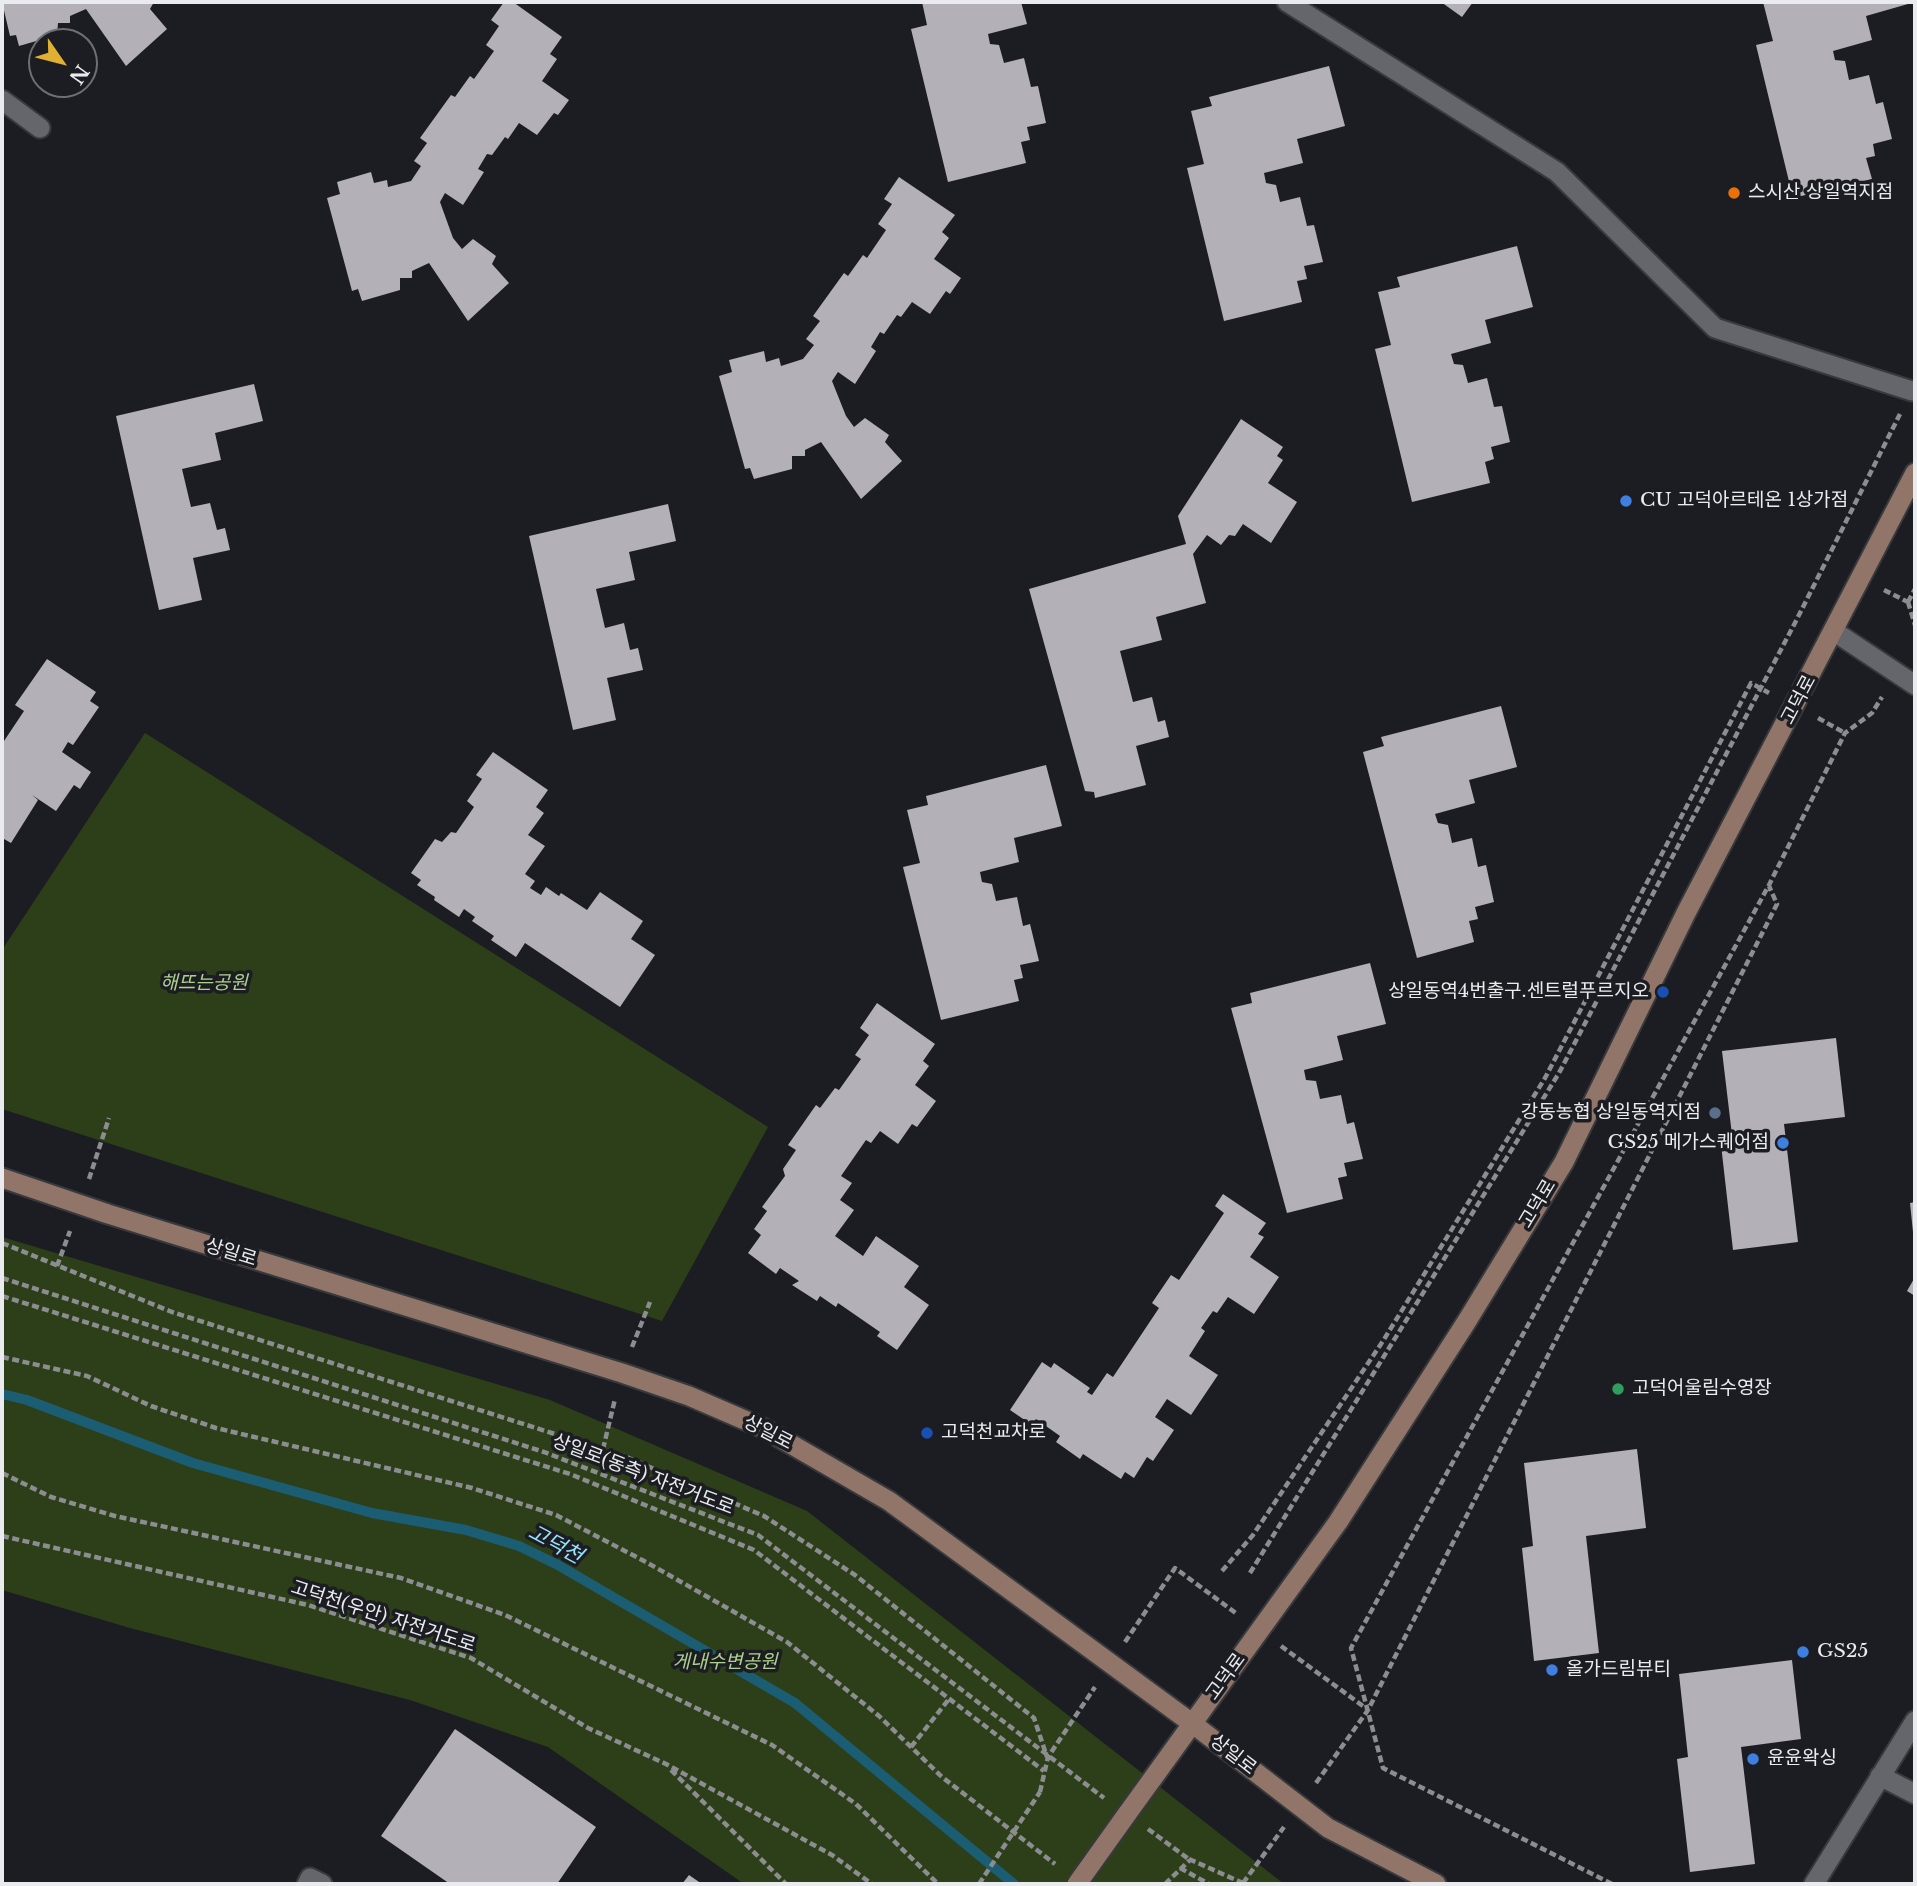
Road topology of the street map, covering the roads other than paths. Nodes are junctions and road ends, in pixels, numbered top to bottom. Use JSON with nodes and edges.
{"nodes":[{"id":1,"x":1287,"y":2,"type":"edge"},
{"id":2,"x":2,"y":100,"type":"edge"},
{"id":3,"x":40,"y":128,"type":"dead end"},
{"id":4,"x":1912,"y":391,"type":"road end"},
{"id":5,"x":1915,"y":473,"type":"edge"},
{"id":6,"x":1835,"y":632,"type":"junction"},
{"id":7,"x":1915,"y":685,"type":"edge"},
{"id":8,"x":2,"y":1178,"type":"edge"},
{"id":9,"x":1915,"y":1721,"type":"edge"},
{"id":10,"x":1193,"y":1724,"type":"junction"},
{"id":11,"x":1880,"y":1776,"type":"junction"},
{"id":12,"x":1915,"y":1794,"type":"edge"},
{"id":13,"x":307,"y":1884,"type":"edge"},
{"id":14,"x":322,"y":1884,"type":"edge"},
{"id":15,"x":1077,"y":1884,"type":"edge"},
{"id":16,"x":1436,"y":1884,"type":"edge"},
{"id":17,"x":1814,"y":1884,"type":"edge"}],
"edges":[{"from":1,"to":4,"type":"street"},
{"from":2,"to":3,"type":"street"},
{"from":5,"to":6,"type":"main road","name":"고덕로"},
{"from":6,"to":7,"type":"street"},
{"from":6,"to":10,"type":"main road","name":"고덕로"},
{"from":8,"to":10,"type":"main road","name":"상일로"},
{"from":9,"to":11,"type":"street"},
{"from":10,"to":15,"type":"main road","name":"고덕로","bridge":true},
{"from":10,"to":16,"type":"main road","name":"상일로"},
{"from":11,"to":12,"type":"street"},
{"from":11,"to":17,"type":"street"},
{"from":13,"to":14,"type":"street"}]}
